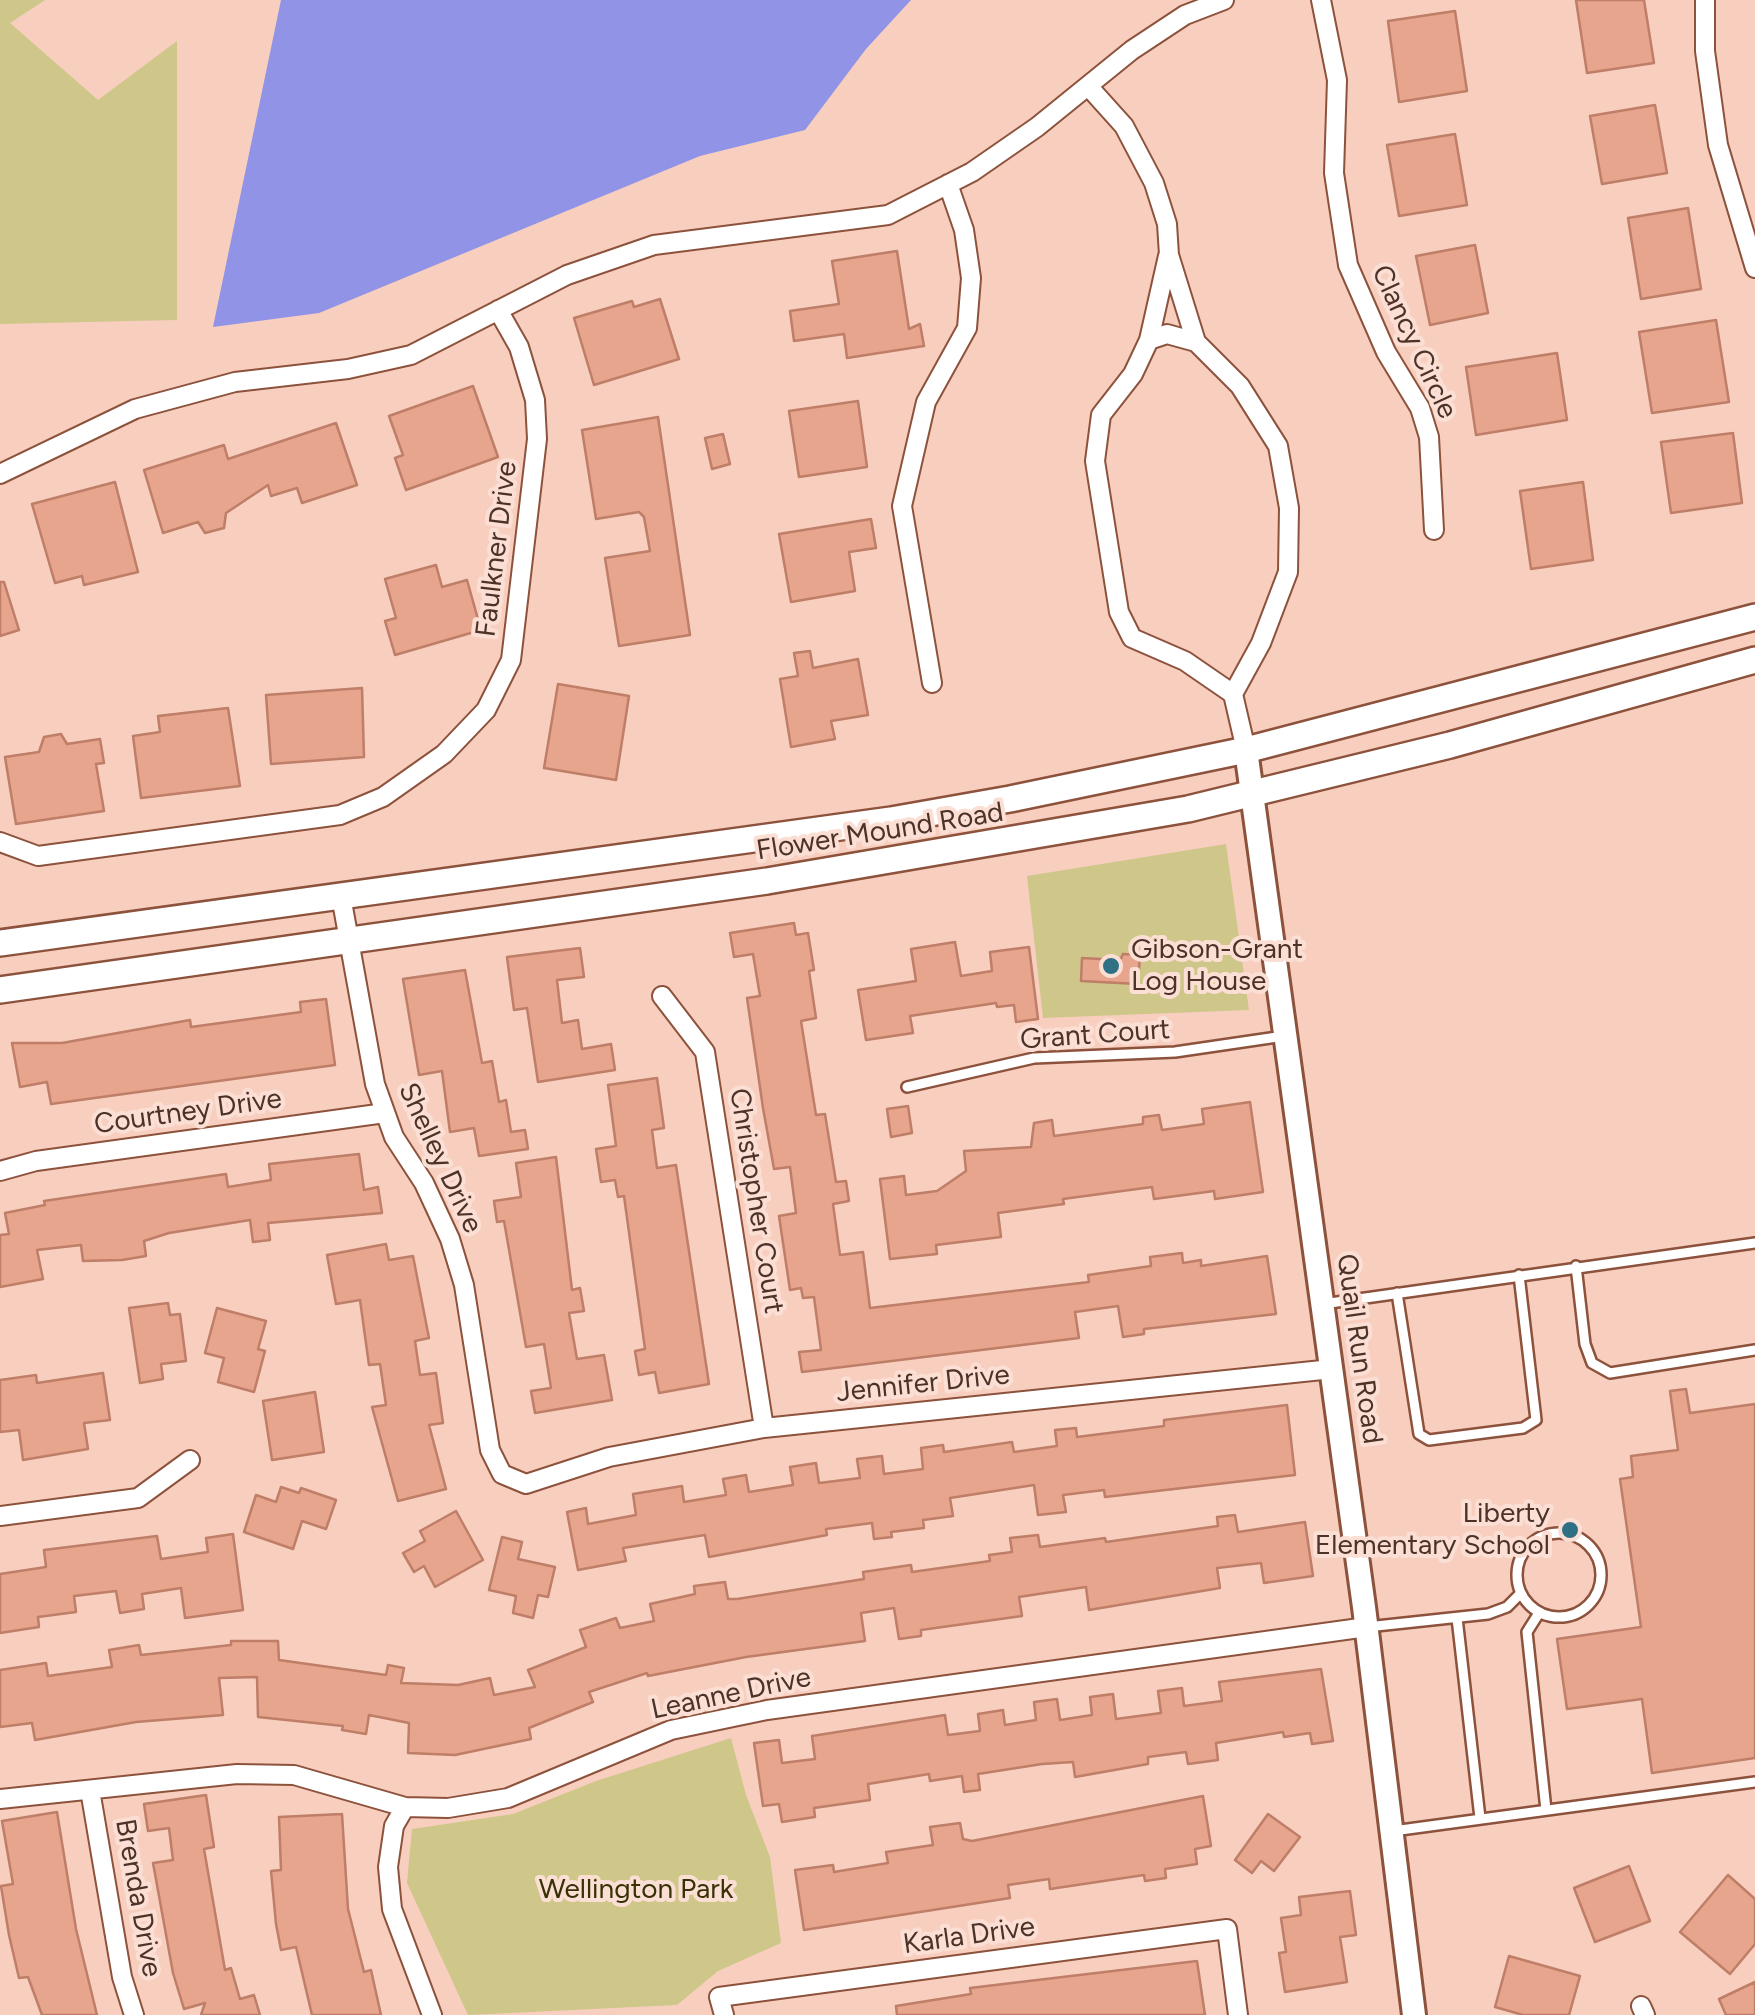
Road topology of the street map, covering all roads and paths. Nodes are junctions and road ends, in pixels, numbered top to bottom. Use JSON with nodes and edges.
{"nodes":[{"id":1,"x":1224,"y":0,"type":"edge"},
{"id":2,"x":1322,"y":0,"type":"edge"},
{"id":3,"x":1704,"y":0,"type":"edge"},
{"id":4,"x":1088,"y":86,"type":"junction"},
{"id":5,"x":948,"y":184,"type":"junction"},
{"id":6,"x":1169,"y":254,"type":"junction"},
{"id":7,"x":1755,"y":268,"type":"edge"},
{"id":8,"x":498,"y":310,"type":"junction"},
{"id":9,"x":1149,"y":340,"type":"junction"},
{"id":10,"x":1196,"y":342,"type":"junction"},
{"id":11,"x":0,"y":474,"type":"edge"},
{"id":12,"x":1434,"y":530,"type":"dead end"},
{"id":13,"x":1755,"y":617,"type":"edge"},
{"id":14,"x":1755,"y":660,"type":"edge"},
{"id":15,"x":932,"y":683,"type":"dead end"},
{"id":16,"x":1233,"y":694,"type":"junction"},
{"id":17,"x":1246,"y":750,"type":"junction"},
{"id":18,"x":1254,"y":794,"type":"junction"},
{"id":19,"x":0,"y":842,"type":"edge"},
{"id":20,"x":341,"y":896,"type":"junction"},
{"id":21,"x":346,"y":939,"type":"junction"},
{"id":22,"x":0,"y":943,"type":"edge"},
{"id":23,"x":0,"y":990,"type":"edge"},
{"id":24,"x":662,"y":996,"type":"dead end"},
{"id":25,"x":1286,"y":1036,"type":"junction"},
{"id":26,"x":907,"y":1086,"type":"dead end"},
{"id":27,"x":385,"y":1113,"type":"junction"},
{"id":28,"x":0,"y":1172,"type":"edge"},
{"id":29,"x":1755,"y":1242,"type":"edge"},
{"id":30,"x":1576,"y":1266,"type":"junction"},
{"id":31,"x":1519,"y":1275,"type":"junction"},
{"id":32,"x":1397,"y":1293,"type":"junction"},
{"id":33,"x":1323,"y":1304,"type":"junction"},
{"id":34,"x":1755,"y":1350,"type":"edge"},
{"id":35,"x":1332,"y":1369,"type":"junction"},
{"id":36,"x":764,"y":1428,"type":"junction"},
{"id":37,"x":190,"y":1460,"type":"dead end"},
{"id":38,"x":526,"y":1484,"type":"joint"},
{"id":39,"x":0,"y":1516,"type":"edge"},
{"id":40,"x":1521,"y":1593,"type":"junction"},
{"id":41,"x":1540,"y":1613,"type":"junction"},
{"id":42,"x":1457,"y":1618,"type":"junction"},
{"id":43,"x":1367,"y":1626,"type":"junction"},
{"id":44,"x":1755,"y":1782,"type":"edge"},
{"id":45,"x":90,"y":1790,"type":"junction"},
{"id":46,"x":0,"y":1799,"type":"edge"},
{"id":47,"x":405,"y":1807,"type":"junction"},
{"id":48,"x":1546,"y":1810,"type":"junction"},
{"id":49,"x":1480,"y":1818,"type":"junction"},
{"id":50,"x":1390,"y":1831,"type":"junction"},
{"id":51,"x":721,"y":2006,"type":"edge"},
{"id":52,"x":134,"y":2015,"type":"edge"},
{"id":53,"x":432,"y":2015,"type":"edge"},
{"id":54,"x":1238,"y":2015,"type":"edge"},
{"id":55,"x":1414,"y":2015,"type":"edge"}],
"edges":[{"from":1,"to":4,"type":"street"},
{"from":2,"to":12,"type":"street","name":"Clancy Circle"},
{"from":3,"to":7,"type":"street"},
{"from":4,"to":5,"type":"street"},
{"from":4,"to":6,"type":"street"},
{"from":5,"to":8,"type":"street"},
{"from":5,"to":15,"type":"street"},
{"from":6,"to":9,"type":"street"},
{"from":6,"to":10,"type":"street"},
{"from":8,"to":11,"type":"street"},
{"from":8,"to":19,"type":"street","name":"Faulkner Drive"},
{"from":9,"to":10,"type":"street"},
{"from":9,"to":16,"type":"street"},
{"from":10,"to":16,"type":"street"},
{"from":13,"to":17,"type":"main road","name":"Flower Mound Road"},
{"from":14,"to":18,"type":"main road","name":"Flower Mound Road"},
{"from":16,"to":17,"type":"street","name":"Quail Run Road"},
{"from":17,"to":18,"type":"street","name":"Quail Run Road"},
{"from":17,"to":20,"type":"main road","name":"Flower Mound Road"},
{"from":18,"to":21,"type":"main road","name":"Flower Mound Road"},
{"from":18,"to":25,"type":"street","name":"Quail Run Road"},
{"from":20,"to":21,"type":"street","name":"Shelley Drive"},
{"from":20,"to":22,"type":"main road","name":"Flower Mound Road"},
{"from":21,"to":23,"type":"main road","name":"Flower Mound Road"},
{"from":21,"to":27,"type":"street","name":"Shelley Drive"},
{"from":24,"to":36,"type":"street","name":"Christopher Court"},
{"from":25,"to":26,"type":"lane","name":"Grant Court"},
{"from":25,"to":33,"type":"street","name":"Quail Run Road"},
{"from":27,"to":28,"type":"street","name":"Courtney Drive"},
{"from":27,"to":38,"type":"street","name":"Shelley Drive"},
{"from":29,"to":30,"type":"lane"},
{"from":30,"to":31,"type":"lane"},
{"from":30,"to":34,"type":"lane"},
{"from":31,"to":32,"type":"lane"},
{"from":31,"to":32,"type":"lane"},
{"from":32,"to":33,"type":"lane"},
{"from":33,"to":35,"type":"street","name":"Quail Run Road"},
{"from":35,"to":36,"type":"street","name":"Jennifer Drive"},
{"from":35,"to":43,"type":"street","name":"Quail Run Road"},
{"from":36,"to":38,"type":"street","name":"Jennifer Drive"},
{"from":37,"to":39,"type":"street"},
{"from":40,"to":41,"type":"lane"},
{"from":40,"to":41,"type":"lane"},
{"from":40,"to":42,"type":"lane"},
{"from":41,"to":48,"type":"lane"},
{"from":42,"to":43,"type":"lane"},
{"from":42,"to":49,"type":"lane"},
{"from":43,"to":47,"type":"street","name":"Leanne Drive"},
{"from":43,"to":50,"type":"street","name":"Quail Run Road"},
{"from":44,"to":48,"type":"lane"},
{"from":45,"to":46,"type":"street","name":"Leanne Drive"},
{"from":45,"to":47,"type":"street","name":"Leanne Drive"},
{"from":45,"to":52,"type":"street","name":"Brenda Drive"},
{"from":47,"to":53,"type":"street"},
{"from":48,"to":49,"type":"lane"},
{"from":49,"to":50,"type":"lane"},
{"from":50,"to":55,"type":"street","name":"Quail Run Road"},
{"from":51,"to":54,"type":"street","name":"Karla Drive"}]}
